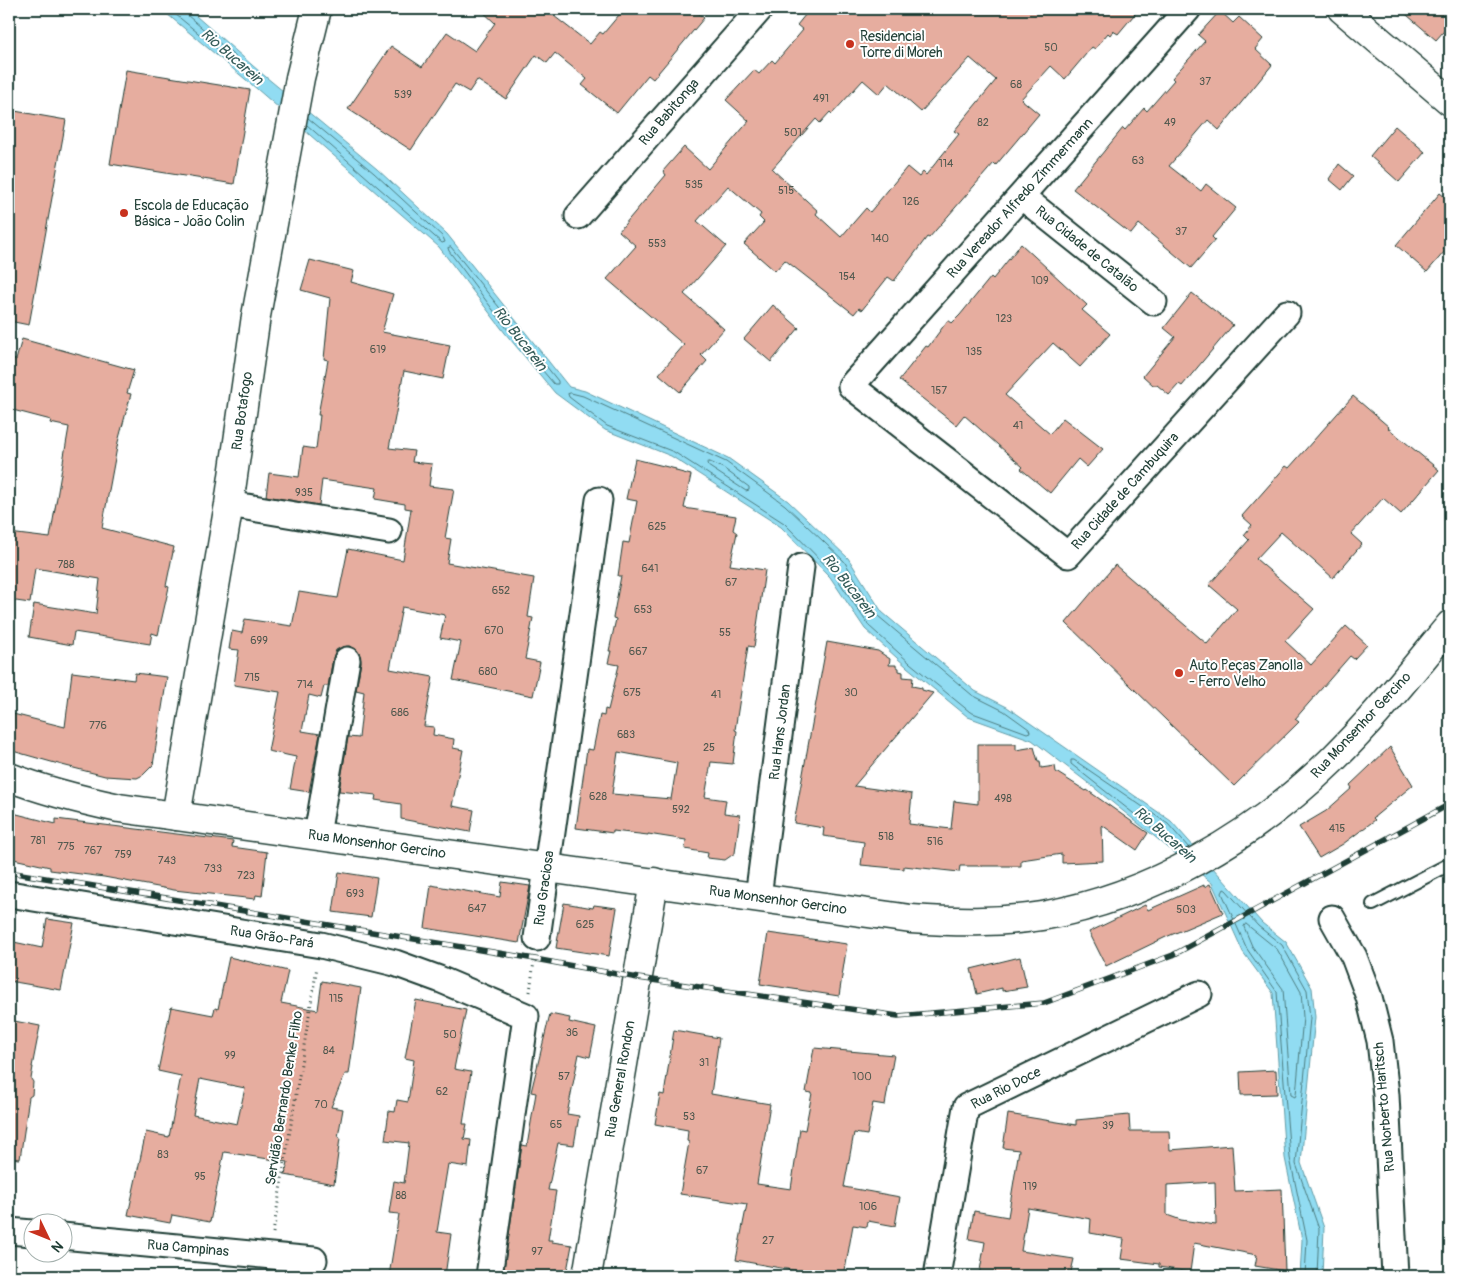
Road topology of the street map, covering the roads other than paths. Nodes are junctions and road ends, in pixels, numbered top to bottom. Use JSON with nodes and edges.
{"nodes":[{"id":1,"x":317,"y":9,"type":"edge"},
{"id":2,"x":760,"y":9,"type":"edge"},
{"id":3,"x":1188,"y":9,"type":"edge"},
{"id":4,"x":1342,"y":9,"type":"edge"},
{"id":5,"x":1450,"y":101,"type":"edge"},
{"id":6,"x":1021,"y":196,"type":"junction"},
{"id":7,"x":578,"y":216,"type":"dead end"},
{"id":8,"x":1154,"y":302,"type":"dead end"},
{"id":9,"x":1287,"y":312,"type":"dead end"},
{"id":10,"x":851,"y":386,"type":"joint"},
{"id":11,"x":599,"y":500,"type":"dead end"},
{"id":12,"x":229,"y":504,"type":"junction"},
{"id":13,"x":389,"y":531,"type":"dead end"},
{"id":14,"x":801,"y":568,"type":"dead end"},
{"id":15,"x":1450,"y":625,"type":"edge"},
{"id":16,"x":347,"y":660,"type":"dead end"},
{"id":17,"x":9,"y":777,"type":"edge"},
{"id":18,"x":176,"y":816,"type":"junction"},
{"id":19,"x":317,"y":835,"type":"junction"},
{"id":20,"x":1450,"y":864,"type":"edge"},
{"id":21,"x":547,"y":868,"type":"junction"},
{"id":22,"x":654,"y":882,"type":"junction"},
{"id":23,"x":9,"y":894,"type":"edge"},
{"id":24,"x":758,"y":897,"type":"junction"},
{"id":25,"x":1372,"y":904,"type":"dead end"},
{"id":26,"x":1332,"y":918,"type":"dead end"},
{"id":27,"x":537,"y":938,"type":"road end"},
{"id":28,"x":1199,"y":994,"type":"dead end"},
{"id":29,"x":9,"y":1231,"type":"edge"},
{"id":30,"x":22,"y":1232,"type":"edge"},
{"id":31,"x":72,"y":1237,"type":"edge"},
{"id":32,"x":314,"y":1260,"type":"dead end"},
{"id":33,"x":489,"y":1276,"type":"edge"},
{"id":34,"x":587,"y":1276,"type":"edge"},
{"id":35,"x":937,"y":1276,"type":"edge"},
{"id":36,"x":1395,"y":1276,"type":"edge"}],
"edges":[{"from":1,"to":12,"type":"main road","name":"Rua Botafogo"},
{"from":2,"to":7,"type":"street","name":"Rua Babitonga"},
{"from":3,"to":6,"type":"street","name":"Rua Vereador Alfredo Zimmermann"},
{"from":4,"to":5,"type":"main road"},
{"from":6,"to":8,"type":"street","name":"Rua Cidade de Catalão"},
{"from":6,"to":10,"type":"street","name":"Rua Vereador Alfredo Zimmermann"},
{"from":9,"to":10,"type":"street","name":"Rua Cidade de Cambuquira"},
{"from":11,"to":21,"type":"street","name":"Rua Graciosa"},
{"from":12,"to":13,"type":"street"},
{"from":12,"to":18,"type":"main road","name":"Rua Botafogo"},
{"from":14,"to":24,"type":"street","name":"Rua Hans Jordan"},
{"from":15,"to":24,"type":"main road","name":"Rua Monsenhor Gercino"},
{"from":16,"to":19,"type":"street"},
{"from":17,"to":18,"type":"main road","name":"Rua Monsenhor Gercino"},
{"from":18,"to":19,"type":"main road","name":"Rua Monsenhor Gercino"},
{"from":19,"to":21,"type":"main road","name":"Rua Monsenhor Gercino"},
{"from":20,"to":25,"type":"lane"},
{"from":21,"to":22,"type":"main road","name":"Rua Monsenhor Gercino"},
{"from":21,"to":27,"type":"street","name":"Rua Graciosa"},
{"from":22,"to":24,"type":"main road","name":"Rua Monsenhor Gercino"},
{"from":22,"to":34,"type":"main road","name":"Rua General Rondon"},
{"from":23,"to":33,"type":"street","name":"Rua Grão-Pará"},
{"from":26,"to":36,"type":"street","name":"Rua Norberto Haritsch"},
{"from":28,"to":35,"type":"street","name":"Rua Rio Doce"},
{"from":29,"to":30,"type":"street"},
{"from":31,"to":32,"type":"street","name":"Rua Campinas"}]}
